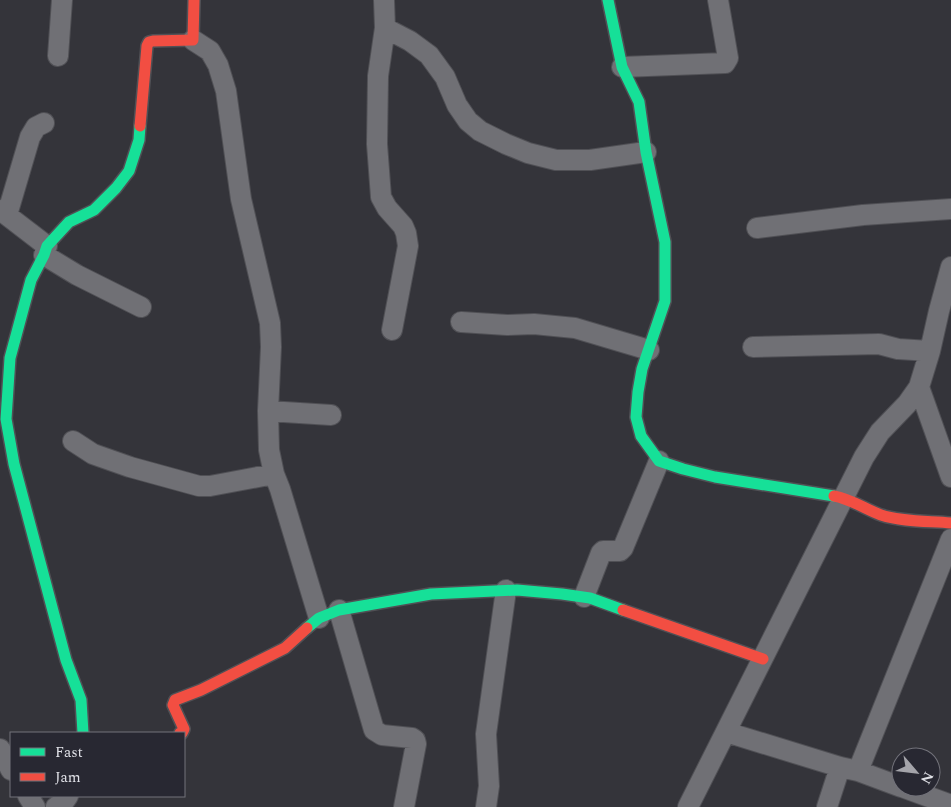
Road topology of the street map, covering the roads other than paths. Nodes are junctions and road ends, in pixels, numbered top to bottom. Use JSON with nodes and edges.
{"nodes":[{"id":1,"x":62,"y":0,"type":"edge"},
{"id":2,"x":194,"y":0,"type":"edge"},
{"id":3,"x":384,"y":0,"type":"edge"},
{"id":4,"x":608,"y":0,"type":"edge"},
{"id":5,"x":718,"y":0,"type":"edge"},
{"id":6,"x":385,"y":28,"type":"junction"},
{"id":7,"x":193,"y":40,"type":"junction"},
{"id":8,"x":58,"y":56,"type":"dead end"},
{"id":9,"x":622,"y":67,"type":"junction"},
{"id":10,"x":44,"y":123,"type":"dead end"},
{"id":11,"x":646,"y":152,"type":"junction"},
{"id":12,"x":951,"y":209,"type":"edge"},
{"id":13,"x":7,"y":221,"type":"edge"},
{"id":14,"x":757,"y":228,"type":"dead end"},
{"id":15,"x":46,"y":250,"type":"junction"},
{"id":16,"x":951,"y":267,"type":"edge"},
{"id":17,"x":141,"y":307,"type":"dead end"},
{"id":18,"x":462,"y":322,"type":"dead end"},
{"id":19,"x":392,"y":330,"type":"dead end"},
{"id":20,"x":753,"y":346,"type":"dead end"},
{"id":21,"x":649,"y":350,"type":"junction"},
{"id":22,"x":930,"y":351,"type":"junction"},
{"id":23,"x":919,"y":387,"type":"junction"},
{"id":24,"x":268,"y":411,"type":"junction"},
{"id":25,"x":331,"y":415,"type":"dead end"},
{"id":26,"x":73,"y":441,"type":"dead end"},
{"id":27,"x":659,"y":461,"type":"junction"},
{"id":28,"x":274,"y":474,"type":"junction"},
{"id":29,"x":951,"y":477,"type":"edge"},
{"id":30,"x":843,"y":498,"type":"junction"},
{"id":31,"x":951,"y":523,"type":"edge"},
{"id":32,"x":951,"y":539,"type":"edge"},
{"id":33,"x":506,"y":590,"type":"junction"},
{"id":34,"x":584,"y":597,"type":"junction"},
{"id":35,"x":339,"y":610,"type":"junction"},
{"id":36,"x":319,"y":618,"type":"junction"},
{"id":37,"x":763,"y":659,"type":"junction"},
{"id":38,"x":83,"y":732,"type":"edge"},
{"id":39,"x":182,"y":732,"type":"edge"},
{"id":40,"x":726,"y":732,"type":"junction"},
{"id":41,"x":0,"y":749,"type":"edge"},
{"id":42,"x":10,"y":768,"type":"edge"},
{"id":43,"x":849,"y":769,"type":"junction"},
{"id":44,"x":891,"y":783,"type":"edge"},
{"id":45,"x":67,"y":797,"type":"edge"},
{"id":46,"x":926,"y":797,"type":"edge"},
{"id":47,"x":942,"y":804,"type":"edge"},
{"id":48,"x":56,"y":807,"type":"edge"},
{"id":49,"x":404,"y":807,"type":"edge"},
{"id":50,"x":486,"y":807,"type":"edge"},
{"id":51,"x":688,"y":807,"type":"edge"},
{"id":52,"x":828,"y":807,"type":"edge"}],
"edges":[{"from":1,"to":8,"type":"street"},
{"from":2,"to":7,"type":"street"},
{"from":3,"to":6,"type":"street"},
{"from":4,"to":9,"type":"street"},
{"from":5,"to":9,"type":"street"},
{"from":6,"to":11,"type":"street"},
{"from":6,"to":19,"type":"street"},
{"from":7,"to":15,"type":"street"},
{"from":7,"to":24,"type":"street"},
{"from":9,"to":11,"type":"street"},
{"from":10,"to":13,"type":"street"},
{"from":11,"to":21,"type":"street"},
{"from":12,"to":14,"type":"street"},
{"from":13,"to":15,"type":"street"},
{"from":15,"to":17,"type":"street"},
{"from":15,"to":38,"type":"street"},
{"from":16,"to":22,"type":"street"},
{"from":18,"to":21,"type":"street"},
{"from":20,"to":22,"type":"street"},
{"from":21,"to":27,"type":"street"},
{"from":22,"to":23,"type":"street"},
{"from":23,"to":29,"type":"street"},
{"from":23,"to":30,"type":"street"},
{"from":24,"to":25,"type":"street"},
{"from":24,"to":28,"type":"street"},
{"from":26,"to":28,"type":"street"},
{"from":27,"to":30,"type":"street"},
{"from":27,"to":34,"type":"street"},
{"from":28,"to":36,"type":"street"},
{"from":30,"to":31,"type":"street"},
{"from":30,"to":37,"type":"street"},
{"from":32,"to":43,"type":"street"},
{"from":33,"to":34,"type":"street"},
{"from":33,"to":35,"type":"street"},
{"from":33,"to":50,"type":"street"},
{"from":34,"to":37,"type":"street"},
{"from":35,"to":36,"type":"street"},
{"from":35,"to":49,"type":"street"},
{"from":36,"to":39,"type":"street"},
{"from":37,"to":40,"type":"street"},
{"from":40,"to":43,"type":"street"},
{"from":40,"to":51,"type":"street"},
{"from":41,"to":42,"type":"street"},
{"from":43,"to":44,"type":"street"},
{"from":43,"to":52,"type":"street"},
{"from":45,"to":48,"type":"street"},
{"from":46,"to":47,"type":"street"}]}
